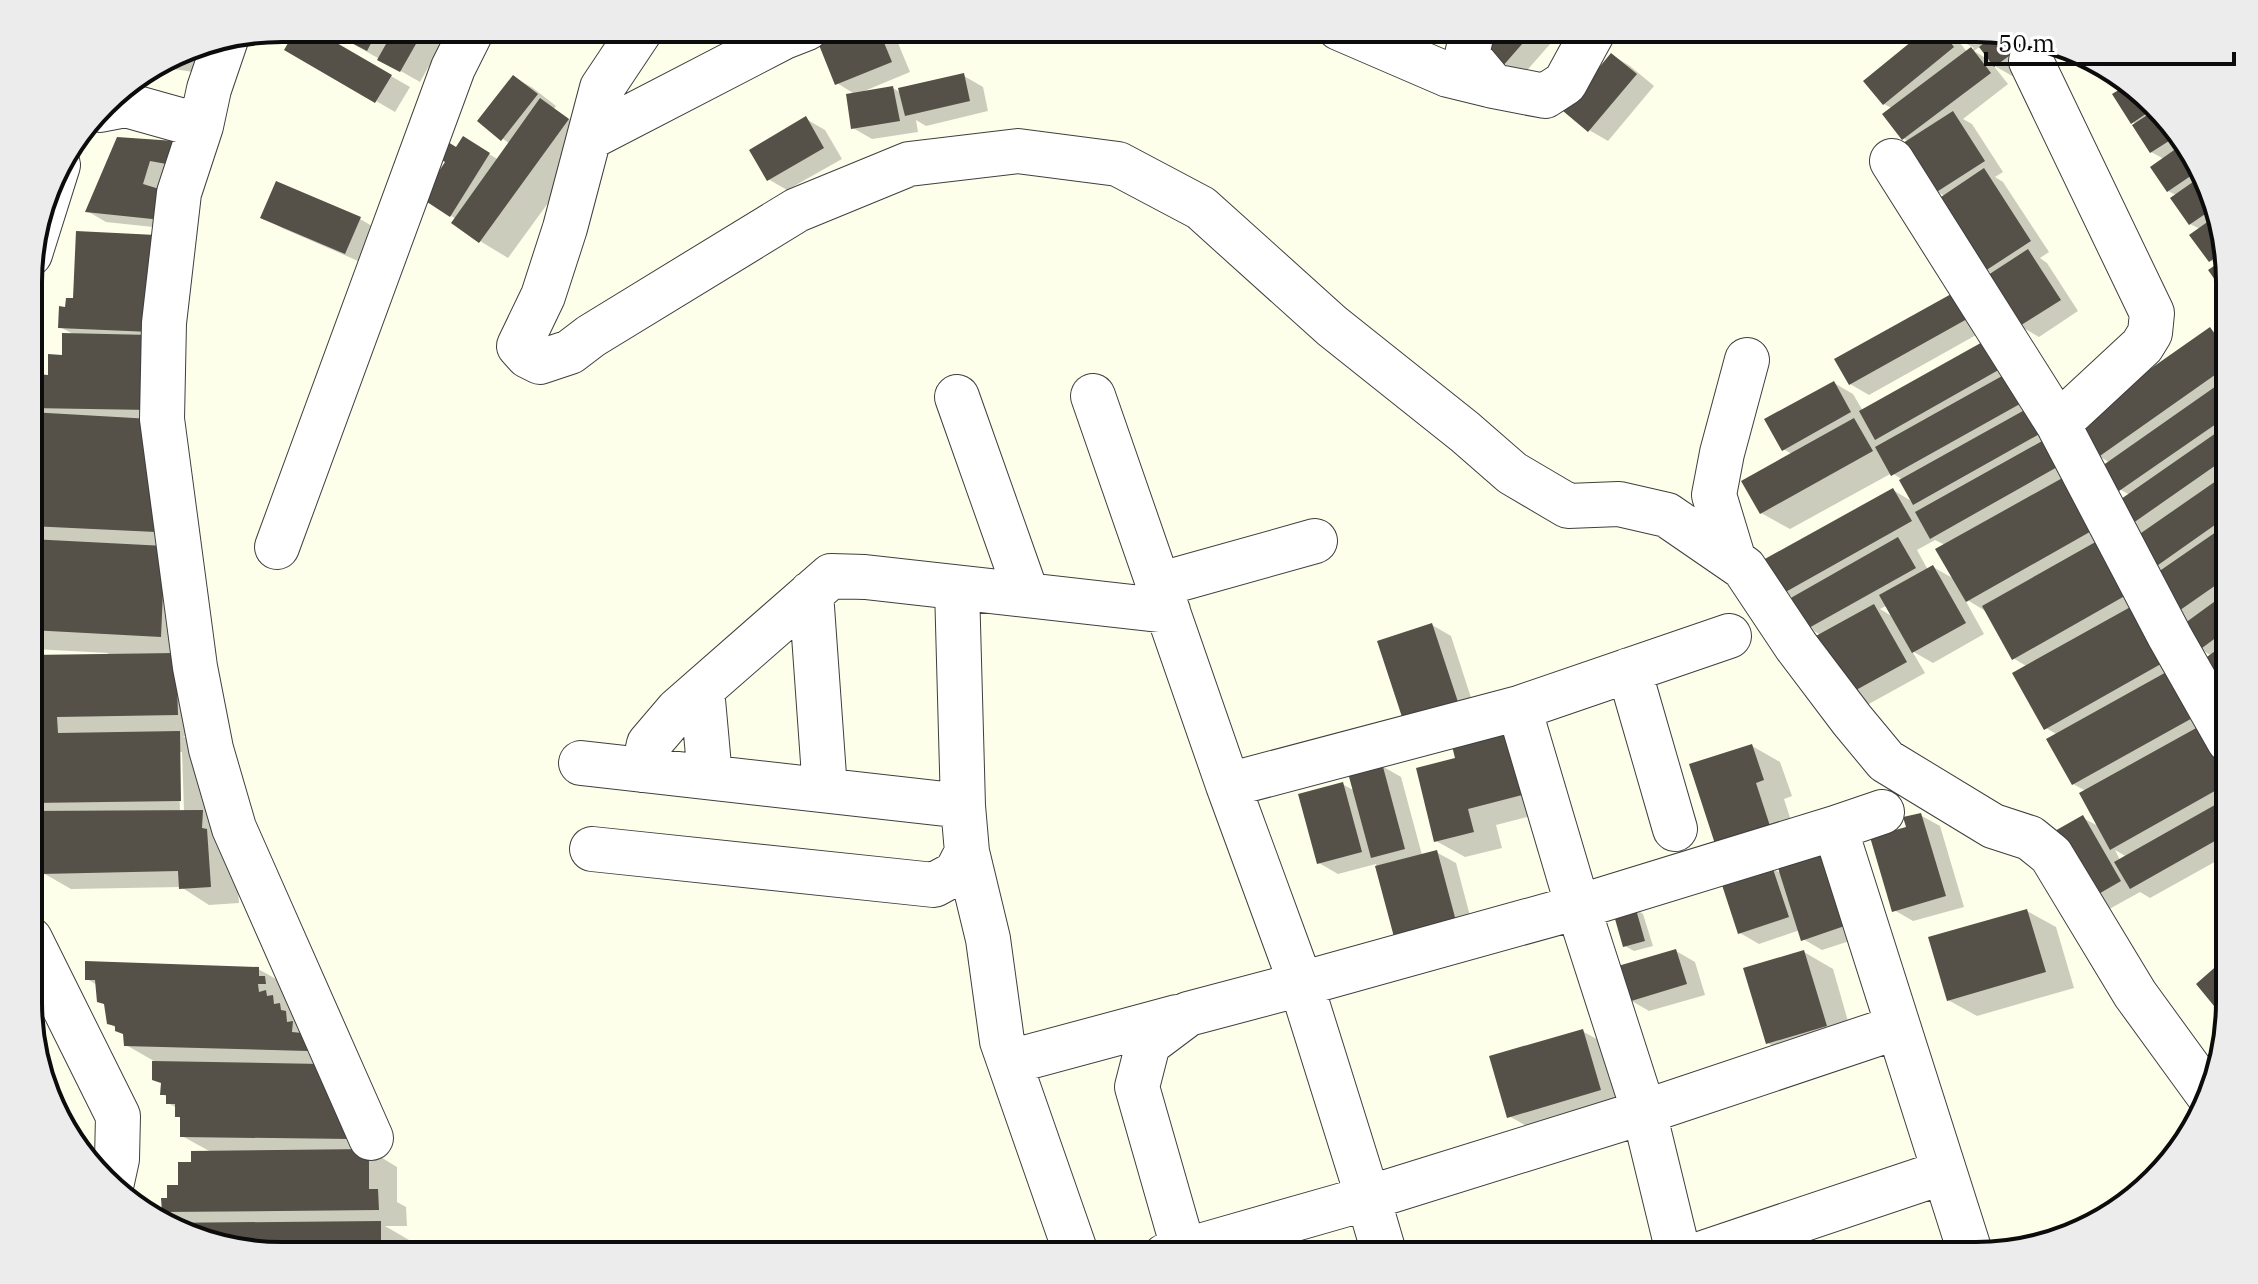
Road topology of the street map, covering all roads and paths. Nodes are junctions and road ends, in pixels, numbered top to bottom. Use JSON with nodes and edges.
{"nodes":[{"id":1,"x":1372,"y":42,"type":"edge"},
{"id":2,"x":1470,"y":42,"type":"edge"},
{"id":3,"x":1587,"y":42,"type":"edge"},
{"id":4,"x":466,"y":43,"type":"edge"},
{"id":5,"x":632,"y":43,"type":"edge"},
{"id":6,"x":773,"y":43,"type":"edge"},
{"id":7,"x":222,"y":50,"type":"edge"},
{"id":8,"x":2031,"y":61,"type":"dead end"},
{"id":9,"x":1493,"y":86,"type":"junction"},
{"id":10,"x":119,"y":106,"type":"edge"},
{"id":11,"x":201,"y":126,"type":"junction"},
{"id":12,"x":589,"y":138,"type":"junction"},
{"id":13,"x":1892,"y":161,"type":"dead end"},
{"id":14,"x":1747,"y":360,"type":"dead end"},
{"id":15,"x":1093,"y":396,"type":"dead end"},
{"id":16,"x":957,"y":397,"type":"dead end"},
{"id":17,"x":2058,"y":424,"type":"junction"},
{"id":18,"x":1315,"y":541,"type":"dead end"},
{"id":19,"x":277,"y":547,"type":"dead end"},
{"id":20,"x":1734,"y":561,"type":"junction"},
{"id":21,"x":957,"y":588,"type":"junction"},
{"id":22,"x":811,"y":593,"type":"junction"},
{"id":23,"x":1027,"y":595,"type":"junction"},
{"id":24,"x":1163,"y":598,"type":"junction"},
{"id":25,"x":1729,"y":636,"type":"dead end"},
{"id":26,"x":1629,"y":670,"type":"junction"},
{"id":27,"x":702,"y":689,"type":"junction"},
{"id":28,"x":1519,"y":708,"type":"junction"},
{"id":29,"x":2215,"y":716,"type":"edge"},
{"id":30,"x":581,"y":763,"type":"dead end"},
{"id":31,"x":643,"y":770,"type":"junction"},
{"id":32,"x":710,"y":777,"type":"junction"},
{"id":33,"x":1228,"y":785,"type":"junction"},
{"id":34,"x":825,"y":790,"type":"junction"},
{"id":35,"x":963,"y":806,"type":"junction"},
{"id":36,"x":1882,"y":812,"type":"dead end"},
{"id":37,"x":1835,"y":828,"type":"junction"},
{"id":38,"x":1675,"y":829,"type":"dead end"},
{"id":39,"x":592,"y":849,"type":"dead end"},
{"id":40,"x":967,"y":852,"type":"junction"},
{"id":41,"x":1578,"y":907,"type":"junction"},
{"id":42,"x":42,"y":963,"type":"edge"},
{"id":43,"x":1301,"y":984,"type":"junction"},
{"id":44,"x":1188,"y":1014,"type":"junction"},
{"id":45,"x":1898,"y":1027,"type":"junction"},
{"id":46,"x":1010,"y":1062,"type":"junction"},
{"id":47,"x":2201,"y":1085,"type":"edge"},
{"id":48,"x":1644,"y":1112,"type":"junction"},
{"id":49,"x":371,"y":1138,"type":"dead end"},
{"id":50,"x":114,"y":1172,"type":"edge"},
{"id":51,"x":1944,"y":1172,"type":"junction"},
{"id":52,"x":1368,"y":1198,"type":"junction"},
{"id":53,"x":1172,"y":1241,"type":"edge"},
{"id":54,"x":1216,"y":1241,"type":"edge"},
{"id":55,"x":1381,"y":1241,"type":"edge"},
{"id":56,"x":1675,"y":1241,"type":"edge"},
{"id":57,"x":1738,"y":1241,"type":"edge"},
{"id":58,"x":1966,"y":1241,"type":"edge"},
{"id":59,"x":1072,"y":1242,"type":"edge"}],
"edges":[{"from":1,"to":9,"type":"street"},
{"from":2,"to":9,"type":"street"},
{"from":3,"to":9,"type":"street"},
{"from":4,"to":19,"type":"street"},
{"from":5,"to":12,"type":"street"},
{"from":6,"to":12,"type":"street"},
{"from":7,"to":11,"type":"street"},
{"from":8,"to":17,"type":"street"},
{"from":10,"to":11,"type":"street"},
{"from":11,"to":49,"type":"street"},
{"from":12,"to":20,"type":"street"},
{"from":13,"to":17,"type":"street"},
{"from":14,"to":20,"type":"street"},
{"from":15,"to":24,"type":"street"},
{"from":16,"to":23,"type":"street"},
{"from":17,"to":29,"type":"street"},
{"from":18,"to":24,"type":"street"},
{"from":20,"to":47,"type":"street"},
{"from":21,"to":22,"type":"street"},
{"from":21,"to":23,"type":"street"},
{"from":21,"to":35,"type":"street"},
{"from":22,"to":27,"type":"street"},
{"from":22,"to":34,"type":"street"},
{"from":23,"to":24,"type":"street"},
{"from":24,"to":33,"type":"street"},
{"from":25,"to":26,"type":"street"},
{"from":26,"to":28,"type":"street"},
{"from":26,"to":38,"type":"street"},
{"from":27,"to":31,"type":"street"},
{"from":27,"to":32,"type":"street"},
{"from":28,"to":33,"type":"street"},
{"from":28,"to":41,"type":"street"},
{"from":30,"to":31,"type":"street"},
{"from":31,"to":32,"type":"street"},
{"from":32,"to":34,"type":"street"},
{"from":33,"to":43,"type":"street"},
{"from":34,"to":35,"type":"street"},
{"from":35,"to":40,"type":"street"},
{"from":36,"to":37,"type":"street"},
{"from":37,"to":41,"type":"street"},
{"from":37,"to":45,"type":"street"},
{"from":39,"to":40,"type":"street"},
{"from":40,"to":46,"type":"street"},
{"from":41,"to":43,"type":"street"},
{"from":41,"to":48,"type":"street"},
{"from":42,"to":50,"type":"street"},
{"from":43,"to":44,"type":"street"},
{"from":43,"to":52,"type":"street"},
{"from":44,"to":46,"type":"street"},
{"from":44,"to":53,"type":"street"},
{"from":45,"to":48,"type":"street"},
{"from":45,"to":51,"type":"street"},
{"from":46,"to":59,"type":"street"},
{"from":48,"to":52,"type":"street"},
{"from":48,"to":56,"type":"street"},
{"from":51,"to":57,"type":"street"},
{"from":51,"to":58,"type":"street"},
{"from":52,"to":54,"type":"street"},
{"from":52,"to":55,"type":"street"}]}
